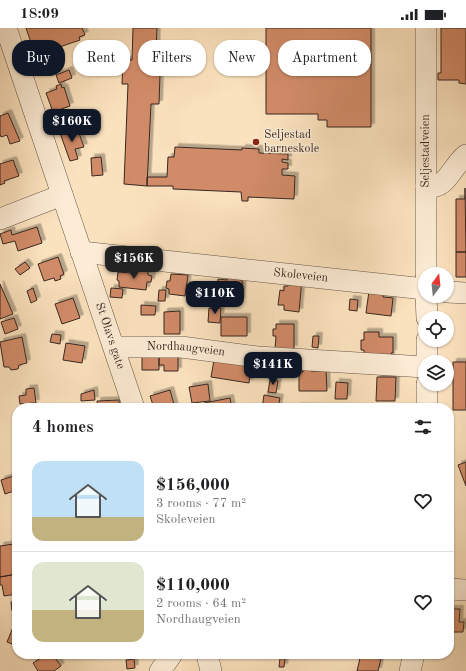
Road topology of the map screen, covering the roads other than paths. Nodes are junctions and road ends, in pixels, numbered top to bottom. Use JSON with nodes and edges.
{"nodes":[{"id":1,"x":6,"y":28,"type":"edge"},
{"id":2,"x":426,"y":28,"type":"edge"},
{"id":3,"x":466,"y":155,"type":"edge"},
{"id":4,"x":426,"y":186,"type":"junction"},
{"id":5,"x":62,"y":195,"type":"junction"},
{"id":6,"x":0,"y":219,"type":"edge"},
{"id":7,"x":81,"y":252,"type":"junction"},
{"id":8,"x":426,"y":267,"type":"edge"},
{"id":9,"x":418,"y":288,"type":"edge"},
{"id":10,"x":454,"y":292,"type":"edge"},
{"id":11,"x":466,"y":292,"type":"edge"},
{"id":12,"x":114,"y":347,"type":"junction"},
{"id":13,"x":418,"y":367,"type":"edge"},
{"id":14,"x":427,"y":391,"type":"edge"},
{"id":15,"x":132,"y":403,"type":"edge"},
{"id":16,"x":427,"y":403,"type":"edge"},
{"id":17,"x":454,"y":589,"type":"edge"},
{"id":18,"x":466,"y":590,"type":"edge"},
{"id":19,"x":168,"y":659,"type":"edge"},
{"id":20,"x":208,"y":659,"type":"edge"},
{"id":21,"x":413,"y":659,"type":"edge"},
{"id":22,"x":160,"y":671,"type":"edge"},
{"id":23,"x":211,"y":671,"type":"edge"},
{"id":24,"x":410,"y":671,"type":"edge"}],
"edges":[{"from":1,"to":5,"type":"street","name":"St Olavs gate"},
{"from":2,"to":4,"type":"street","name":"Seljestadveien"},
{"from":3,"to":4,"type":"street"},
{"from":4,"to":8,"type":"street","name":"Seljestadveien"},
{"from":5,"to":6,"type":"street"},
{"from":5,"to":7,"type":"street","name":"St Olavs gate"},
{"from":7,"to":9,"type":"street","name":"Skoleveien"},
{"from":7,"to":12,"type":"street","name":"St Olavs gate"},
{"from":10,"to":11,"type":"street"},
{"from":12,"to":13,"type":"street","name":"Nordhaugveien"},
{"from":12,"to":15,"type":"street","name":"St Olavs gate"},
{"from":14,"to":16,"type":"street"},
{"from":17,"to":18,"type":"street"},
{"from":19,"to":22,"type":"street"},
{"from":20,"to":23,"type":"street"},
{"from":21,"to":24,"type":"street"}]}
